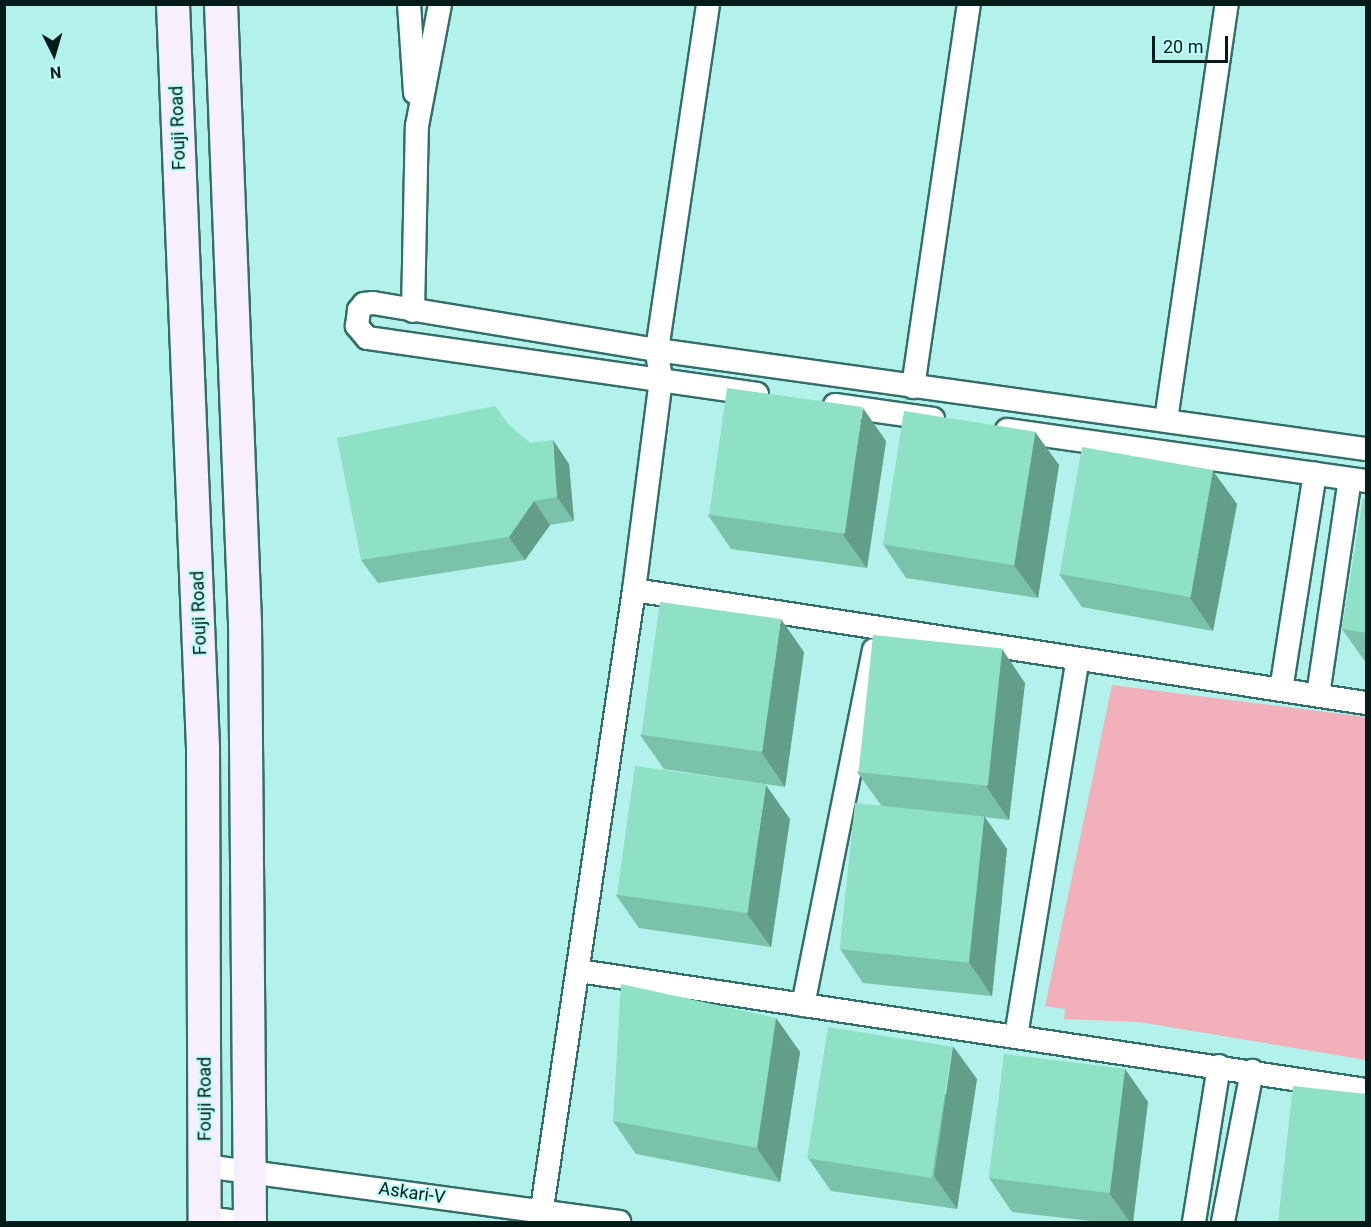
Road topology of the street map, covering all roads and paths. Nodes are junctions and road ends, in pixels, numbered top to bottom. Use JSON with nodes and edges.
{"nodes":[{"id":1,"x":174,"y":4,"type":"edge"},
{"id":2,"x":221,"y":4,"type":"edge"},
{"id":3,"x":409,"y":4,"type":"edge"},
{"id":4,"x":440,"y":4,"type":"edge"},
{"id":5,"x":708,"y":4,"type":"edge"},
{"id":6,"x":969,"y":4,"type":"edge"},
{"id":7,"x":1227,"y":4,"type":"edge"},
{"id":8,"x":417,"y":126,"type":"junction"},
{"id":9,"x":413,"y":311,"type":"junction"},
{"id":10,"x":657,"y":350,"type":"junction"},
{"id":11,"x":661,"y":380,"type":"junction"},
{"id":12,"x":913,"y":387,"type":"junction"},
{"id":13,"x":778,"y":397,"type":"edge"},
{"id":14,"x":813,"y":402,"type":"edge"},
{"id":15,"x":1166,"y":420,"type":"junction"},
{"id":16,"x":953,"y":422,"type":"edge"},
{"id":17,"x":988,"y":427,"type":"edge"},
{"id":18,"x":1336,"y":445,"type":"junction"},
{"id":19,"x":1366,"y":449,"type":"edge"},
{"id":20,"x":1341,"y":478,"type":"edge"},
{"id":21,"x":634,"y":590,"type":"junction"},
{"id":22,"x":878,"y":628,"type":"junction"},
{"id":23,"x":1078,"y":659,"type":"junction"},
{"id":24,"x":1281,"y":690,"type":"junction"},
{"id":25,"x":1318,"y":695,"type":"junction"},
{"id":26,"x":1366,"y":703,"type":"edge"},
{"id":27,"x":579,"y":971,"type":"junction"},
{"id":28,"x":803,"y":1005,"type":"junction"},
{"id":29,"x":1016,"y":1036,"type":"junction"},
{"id":30,"x":1220,"y":1066,"type":"junction"},
{"id":31,"x":1252,"y":1071,"type":"junction"},
{"id":32,"x":1366,"y":1090,"type":"edge"},
{"id":33,"x":205,"y":1166,"type":"junction"},
{"id":34,"x":251,"y":1171,"type":"junction"},
{"id":35,"x":541,"y":1216,"type":"edge"},
{"id":36,"x":205,"y":1220,"type":"edge"},
{"id":37,"x":240,"y":1222,"type":"edge"},
{"id":38,"x":250,"y":1222,"type":"edge"},
{"id":39,"x":619,"y":1222,"type":"edge"},
{"id":40,"x":1194,"y":1222,"type":"edge"},
{"id":41,"x":1223,"y":1222,"type":"edge"}],
"edges":[{"from":1,"to":33,"type":"main road","name":"Fouji Road"},
{"from":2,"to":34,"type":"main road"},
{"from":3,"to":8,"type":"street"},
{"from":4,"to":8,"type":"street"},
{"from":5,"to":10,"type":"street"},
{"from":6,"to":12,"type":"street"},
{"from":7,"to":15,"type":"street"},
{"from":8,"to":9,"type":"street"},
{"from":9,"to":10,"type":"street"},
{"from":9,"to":11,"type":"street"},
{"from":10,"to":11,"type":"street"},
{"from":10,"to":12,"type":"street"},
{"from":11,"to":13,"type":"street"},
{"from":11,"to":21,"type":"street"},
{"from":12,"to":15,"type":"street"},
{"from":14,"to":16,"type":"street"},
{"from":15,"to":18,"type":"street"},
{"from":17,"to":20,"type":"street"},
{"from":18,"to":19,"type":"street"},
{"from":18,"to":20,"type":"street"},
{"from":20,"to":24,"type":"street"},
{"from":20,"to":25,"type":"street"},
{"from":21,"to":22,"type":"street"},
{"from":21,"to":27,"type":"street"},
{"from":22,"to":23,"type":"street"},
{"from":22,"to":28,"type":"street"},
{"from":23,"to":24,"type":"street"},
{"from":23,"to":29,"type":"street"},
{"from":24,"to":25,"type":"street"},
{"from":25,"to":26,"type":"street"},
{"from":27,"to":28,"type":"street"},
{"from":27,"to":35,"type":"street"},
{"from":28,"to":29,"type":"street"},
{"from":29,"to":30,"type":"street"},
{"from":30,"to":31,"type":"street"},
{"from":30,"to":40,"type":"street"},
{"from":31,"to":32,"type":"street"},
{"from":31,"to":41,"type":"street"},
{"from":33,"to":34,"type":"street","name":"Askari-V"},
{"from":33,"to":36,"type":"main road","name":"Fouji Road"},
{"from":34,"to":35,"type":"street","name":"Askari-V"},
{"from":34,"to":38,"type":"main road"},
{"from":35,"to":39,"type":"street","name":"Askari-V"},
{"from":36,"to":37,"type":"street"}]}
